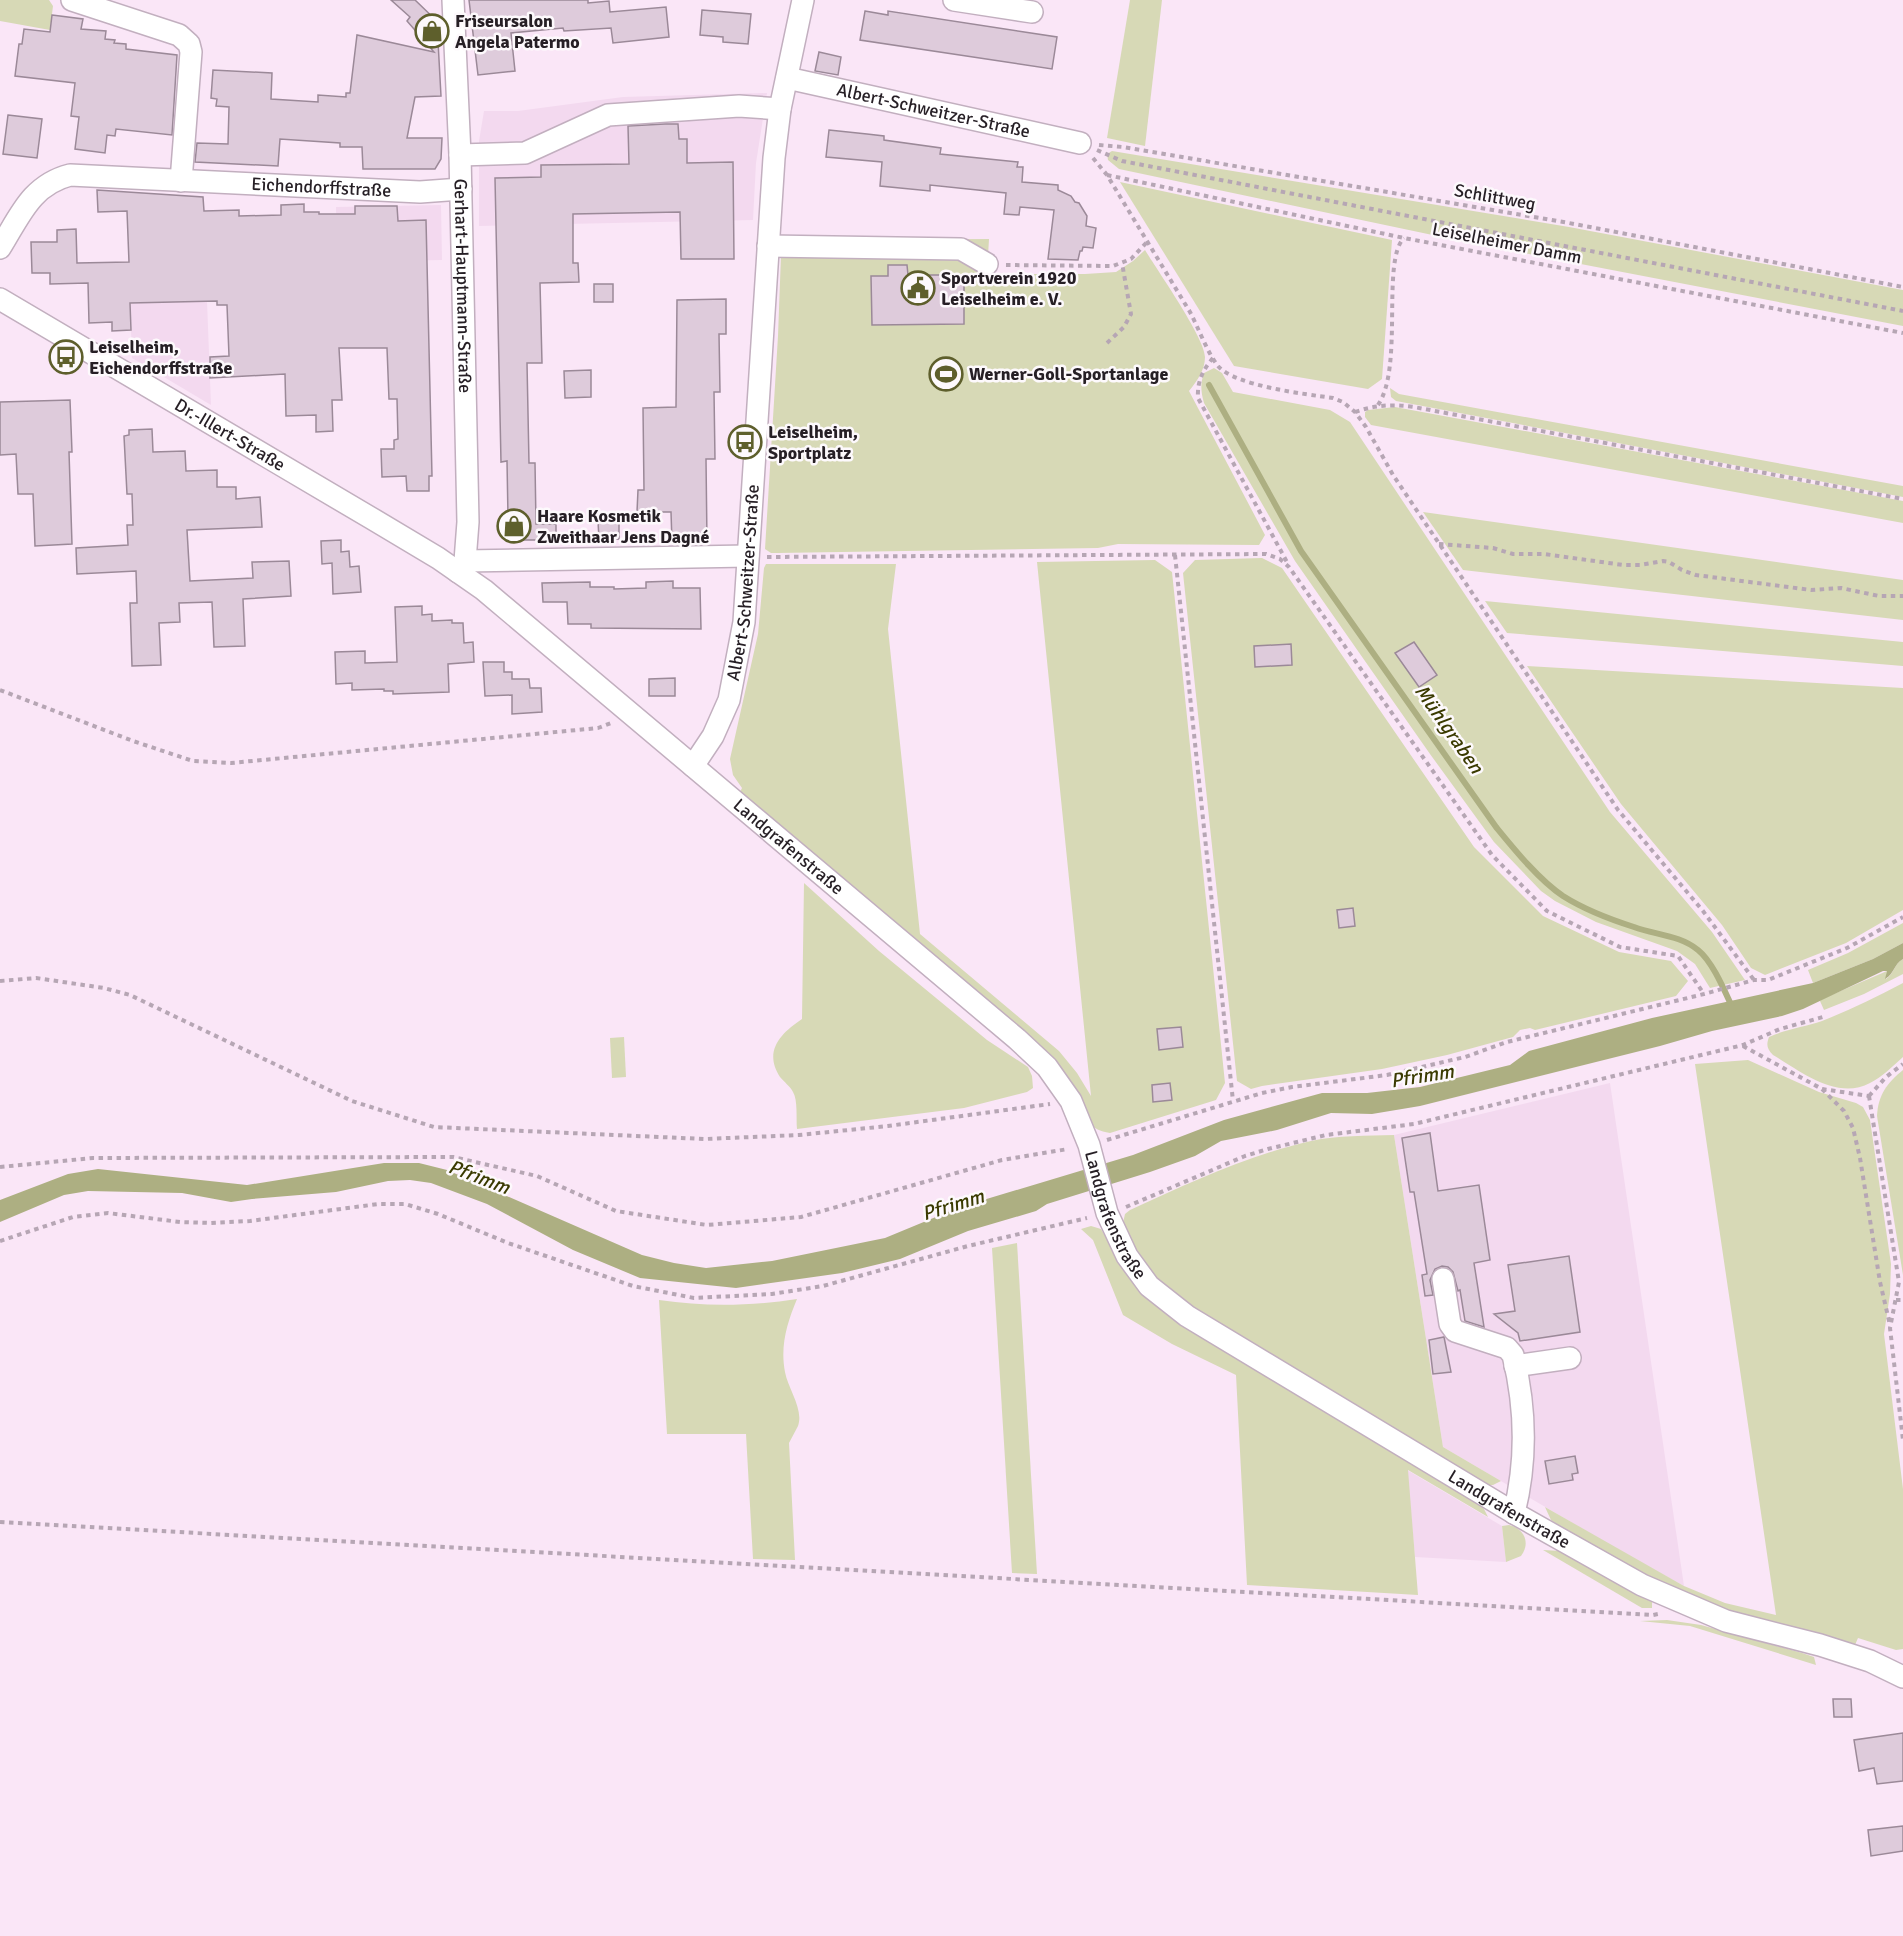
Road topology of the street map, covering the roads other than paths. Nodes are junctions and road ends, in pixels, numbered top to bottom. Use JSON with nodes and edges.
{"nodes":[{"id":1,"x":72,"y":0,"type":"edge"},
{"id":2,"x":453,"y":0,"type":"edge"},
{"id":3,"x":803,"y":0,"type":"edge"},
{"id":4,"x":954,"y":0,"type":"edge"},
{"id":5,"x":1032,"y":12,"type":"dead end"},
{"id":6,"x":787,"y":78,"type":"junction"},
{"id":7,"x":780,"y":109,"type":"junction"},
{"id":8,"x":1080,"y":143,"type":"road end"},
{"id":9,"x":460,"y":155,"type":"junction"},
{"id":10,"x":181,"y":181,"type":"junction"},
{"id":11,"x":461,"y":189,"type":"junction"},
{"id":12,"x":768,"y":246,"type":"junction"},
{"id":13,"x":0,"y":248,"type":"edge"},
{"id":14,"x":987,"y":264,"type":"road end"},
{"id":15,"x":0,"y":299,"type":"edge"},
{"id":16,"x":748,"y":556,"type":"junction"},
{"id":17,"x":461,"y":567,"type":"junction"},
{"id":18,"x":693,"y":766,"type":"junction"},
{"id":19,"x":1443,"y":1280,"type":"dead end"},
{"id":20,"x":1570,"y":1358,"type":"dead end"},
{"id":21,"x":1515,"y":1366,"type":"junction"},
{"id":22,"x":1514,"y":1513,"type":"junction"},
{"id":23,"x":1903,"y":1677,"type":"edge"}],
"edges":[{"from":1,"to":10,"type":"street"},
{"from":2,"to":9,"type":"street","name":"Gerhart-Hauptmann-Straße"},
{"from":3,"to":6,"type":"street","name":"Albert-Schweitzer-Straße"},
{"from":4,"to":5,"type":"street"},
{"from":6,"to":7,"type":"street","name":"Albert-Schweitzer-Straße"},
{"from":6,"to":8,"type":"street","name":"Albert-Schweitzer-Straße"},
{"from":7,"to":9,"type":"street"},
{"from":7,"to":12,"type":"street","name":"Albert-Schweitzer-Straße"},
{"from":9,"to":11,"type":"street","name":"Gerhart-Hauptmann-Straße"},
{"from":10,"to":11,"type":"street","name":"Eichendorffstraße"},
{"from":10,"to":13,"type":"street","name":"Eichendorffstraße"},
{"from":11,"to":17,"type":"street","name":"Gerhart-Hauptmann-Straße"},
{"from":12,"to":14,"type":"street"},
{"from":12,"to":16,"type":"street","name":"Albert-Schweitzer-Straße"},
{"from":15,"to":17,"type":"street","name":"Dr.-Illert-Straße"},
{"from":16,"to":17,"type":"street"},
{"from":16,"to":18,"type":"street","name":"Albert-Schweitzer-Straße"},
{"from":17,"to":18,"type":"street","name":"Landgrafenstraße"},
{"from":18,"to":22,"type":"street","name":"Landgrafenstraße"},
{"from":19,"to":21,"type":"street"},
{"from":20,"to":21,"type":"street"},
{"from":21,"to":22,"type":"street"},
{"from":22,"to":23,"type":"street","name":"Landgrafenstraße"}]}
